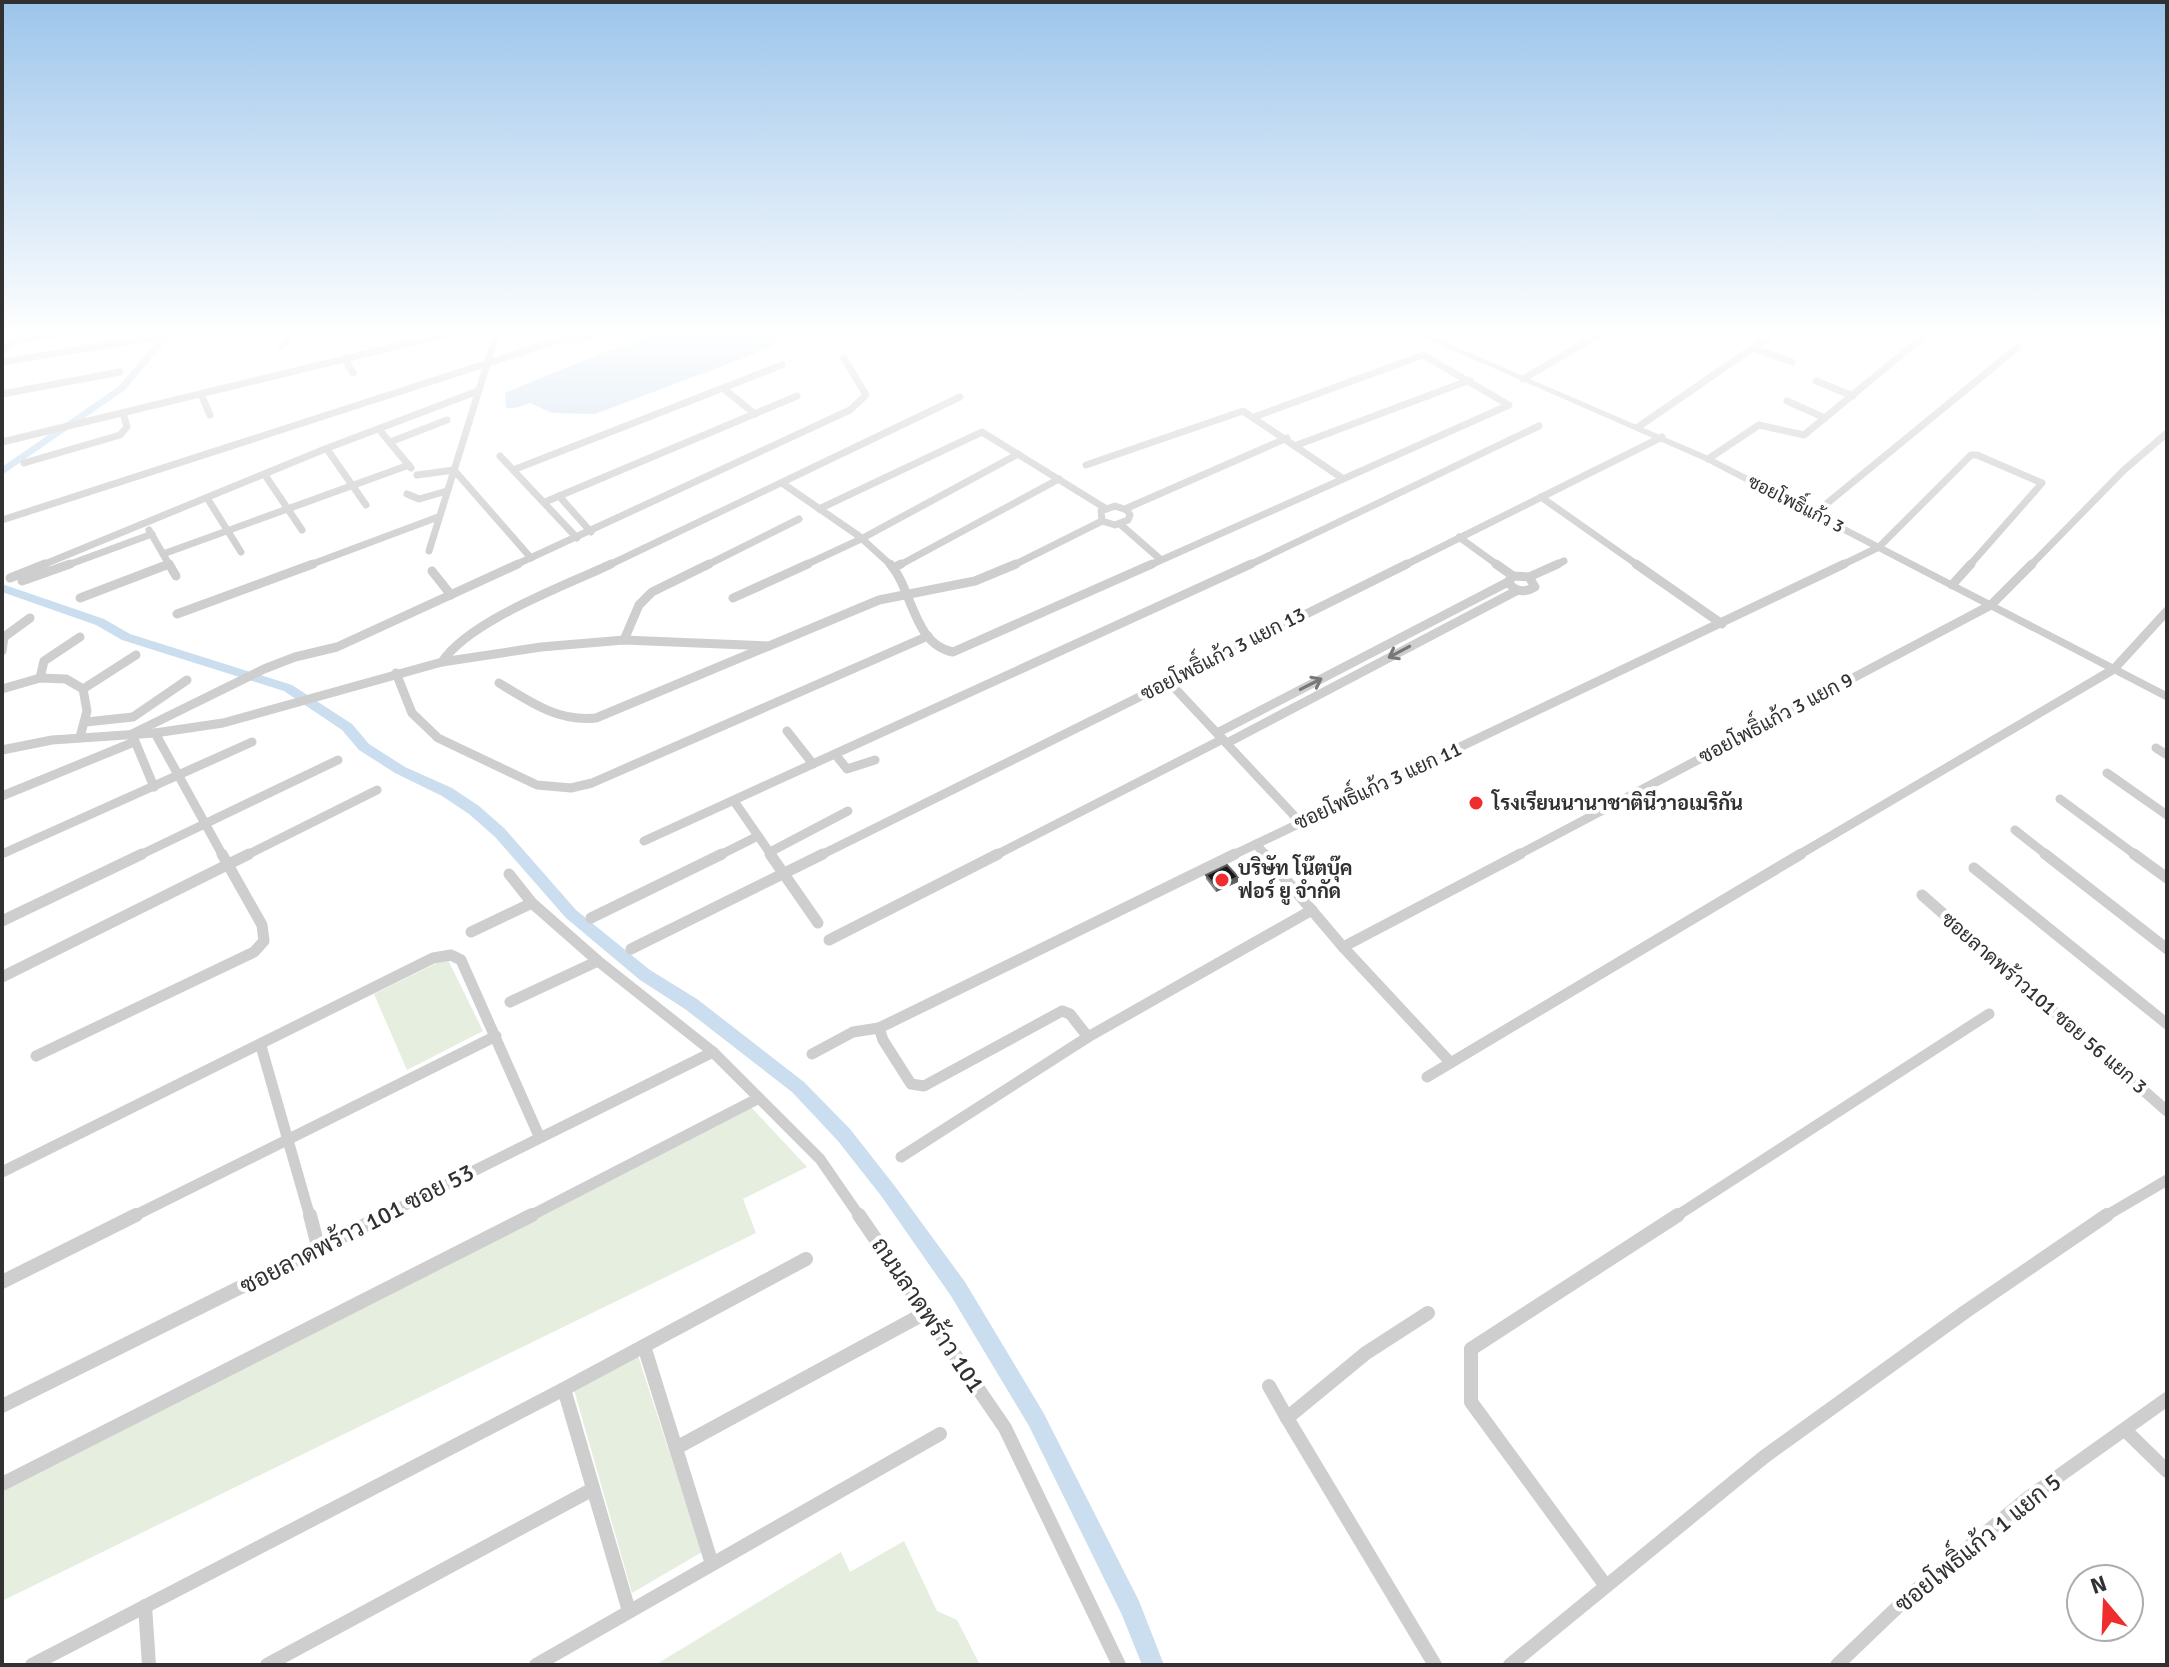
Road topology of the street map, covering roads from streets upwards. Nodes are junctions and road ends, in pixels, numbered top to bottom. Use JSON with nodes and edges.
{"nodes":[{"id":1,"x":136,"y":410,"type":"edge"},
{"id":2,"x":208,"y":410,"type":"edge"},
{"id":3,"x":350,"y":410,"type":"edge"},
{"id":4,"x":428,"y":410,"type":"edge"},
{"id":5,"x":472,"y":410,"type":"edge"},
{"id":6,"x":670,"y":410,"type":"edge"},
{"id":7,"x":750,"y":410,"type":"edge"},
{"id":8,"x":765,"y":410,"type":"edge"},
{"id":9,"x":849,"y":410,"type":"edge"},
{"id":10,"x":934,"y":410,"type":"edge"},
{"id":11,"x":1274,"y":410,"type":"edge"},
{"id":12,"x":1391,"y":410,"type":"edge"},
{"id":13,"x":1504,"y":410,"type":"edge"},
{"id":14,"x":1597,"y":410,"type":"edge"},
{"id":15,"x":1663,"y":410,"type":"edge"},
{"id":16,"x":1807,"y":410,"type":"edge"},
{"id":17,"x":1835,"y":410,"type":"edge"},
{"id":18,"x":1941,"y":410,"type":"edge"},
{"id":19,"x":123,"y":413,"type":"junction"},
{"id":20,"x":755,"y":414,"type":"junction"},
{"id":21,"x":210,"y":415,"type":"dead end"},
{"id":22,"x":1254,"y":417,"type":"junction"},
{"id":23,"x":1825,"y":418,"type":"junction"},
{"id":24,"x":447,"y":420,"type":"dead end"},
{"id":25,"x":1539,"y":426,"type":"dead end"},
{"id":26,"x":1638,"y":427,"type":"junction"},
{"id":27,"x":382,"y":433,"type":"dead end"},
{"id":28,"x":2167,"y":433,"type":"edge"},
{"id":29,"x":1662,"y":437,"type":"junction"},
{"id":30,"x":1287,"y":438,"type":"junction"},
{"id":31,"x":2,"y":442,"type":"edge"},
{"id":32,"x":390,"y":442,"type":"junction"},
{"id":33,"x":1297,"y":445,"type":"junction"},
{"id":34,"x":329,"y":452,"type":"dead end"},
{"id":35,"x":1018,"y":454,"type":"junction"},
{"id":36,"x":500,"y":456,"type":"dead end"},
{"id":37,"x":1708,"y":459,"type":"junction"},
{"id":38,"x":24,"y":463,"type":"dead end"},
{"id":39,"x":409,"y":465,"type":"junction"},
{"id":40,"x":1086,"y":465,"type":"dead end"},
{"id":41,"x":454,"y":470,"type":"junction"},
{"id":42,"x":513,"y":470,"type":"junction"},
{"id":43,"x":267,"y":478,"type":"dead end"},
{"id":44,"x":1342,"y":478,"type":"junction"},
{"id":45,"x":1059,"y":479,"type":"junction"},
{"id":46,"x":782,"y":483,"type":"junction"},
{"id":47,"x":350,"y":485,"type":"junction"},
{"id":48,"x":447,"y":491,"type":"junction"},
{"id":49,"x":407,"y":494,"type":"dead end"},
{"id":50,"x":559,"y":496,"type":"junction"},
{"id":51,"x":1541,"y":497,"type":"junction"},
{"id":52,"x":209,"y":501,"type":"dead end"},
{"id":53,"x":545,"y":502,"type":"junction"},
{"id":54,"x":366,"y":505,"type":"dead end"},
{"id":55,"x":1105,"y":508,"type":"junction"},
{"id":56,"x":286,"y":509,"type":"junction"},
{"id":57,"x":819,"y":509,"type":"junction"},
{"id":58,"x":1125,"y":509,"type":"junction"},
{"id":59,"x":1814,"y":514,"type":"junction"},
{"id":60,"x":438,"y":517,"type":"junction"},
{"id":61,"x":799,"y":519,"type":"dead end"},
{"id":62,"x":2,"y":520,"type":"edge"},
{"id":63,"x":1102,"y":521,"type":"junction"},
{"id":64,"x":1120,"y":524,"type":"junction"},
{"id":65,"x":146,"y":525,"type":"dead end"},
{"id":66,"x":227,"y":530,"type":"junction"},
{"id":67,"x":302,"y":530,"type":"dead end"},
{"id":68,"x":591,"y":532,"type":"junction"},
{"id":69,"x":152,"y":534,"type":"junction"},
{"id":70,"x":1459,"y":537,"type":"junction"},
{"id":71,"x":577,"y":538,"type":"junction"},
{"id":72,"x":861,"y":539,"type":"junction"},
{"id":73,"x":1879,"y":547,"type":"junction"},
{"id":74,"x":429,"y":551,"type":"dead end"},
{"id":75,"x":241,"y":552,"type":"dead end"},
{"id":76,"x":163,"y":554,"type":"junction"},
{"id":77,"x":531,"y":558,"type":"junction"},
{"id":78,"x":1160,"y":559,"type":"junction"},
{"id":79,"x":1564,"y":561,"type":"dead end"},
{"id":80,"x":169,"y":564,"type":"junction"},
{"id":81,"x":895,"y":567,"type":"junction"},
{"id":82,"x":432,"y":571,"type":"dead end"},
{"id":83,"x":176,"y":576,"type":"dead end"},
{"id":84,"x":1529,"y":577,"type":"junction"},
{"id":85,"x":10,"y":578,"type":"dead end"},
{"id":86,"x":1511,"y":579,"type":"junction"},
{"id":87,"x":22,"y":581,"type":"dead end"},
{"id":88,"x":1952,"y":585,"type":"junction"},
{"id":89,"x":1518,"y":590,"type":"junction"},
{"id":90,"x":908,"y":592,"type":"junction"},
{"id":91,"x":451,"y":595,"type":"junction"},
{"id":92,"x":80,"y":598,"type":"dead end"},
{"id":93,"x":733,"y":598,"type":"dead end"},
{"id":94,"x":1991,"y":605,"type":"junction"},
{"id":95,"x":2167,"y":611,"type":"edge"},
{"id":96,"x":177,"y":614,"type":"dead end"},
{"id":97,"x":30,"y":618,"type":"dead end"},
{"id":98,"x":1722,"y":624,"type":"junction"},
{"id":99,"x":1425,"y":625,"type":"junction"},
{"id":100,"x":1437,"y":633,"type":"junction"},
{"id":101,"x":928,"y":636,"type":"junction"},
{"id":102,"x":3,"y":637,"type":"edge"},
{"id":103,"x":80,"y":637,"type":"dead end"},
{"id":104,"x":624,"y":640,"type":"junction"},
{"id":105,"x":769,"y":646,"type":"junction"},
{"id":106,"x":2,"y":651,"type":"edge"},
{"id":107,"x":136,"y":655,"type":"dead end"},
{"id":108,"x":442,"y":662,"type":"junction"},
{"id":109,"x":2114,"y":669,"type":"junction"},
{"id":110,"x":396,"y":673,"type":"junction"},
{"id":111,"x":40,"y":678,"type":"junction"},
{"id":112,"x":187,"y":680,"type":"dead end"},
{"id":113,"x":1169,"y":682,"type":"junction"},
{"id":114,"x":499,"y":683,"type":"dead end"},
{"id":115,"x":2,"y":689,"type":"edge"},
{"id":116,"x":83,"y":689,"type":"junction"},
{"id":117,"x":2167,"y":697,"type":"edge"},
{"id":118,"x":1279,"y":701,"type":"junction"},
{"id":119,"x":1289,"y":710,"type":"junction"},
{"id":120,"x":86,"y":722,"type":"junction"},
{"id":121,"x":1232,"y":725,"type":"junction"},
{"id":122,"x":787,"y":731,"type":"dead end"},
{"id":123,"x":155,"y":733,"type":"junction"},
{"id":124,"x":1243,"y":735,"type":"junction"},
{"id":125,"x":80,"y":737,"type":"junction"},
{"id":126,"x":133,"y":738,"type":"junction"},
{"id":127,"x":1223,"y":738,"type":"junction"},
{"id":128,"x":252,"y":742,"type":"dead end"},
{"id":129,"x":2156,"y":748,"type":"dead end"},
{"id":130,"x":2,"y":750,"type":"edge"},
{"id":131,"x":835,"y":754,"type":"junction"},
{"id":132,"x":2167,"y":755,"type":"edge"},
{"id":133,"x":338,"y":760,"type":"dead end"},
{"id":134,"x":875,"y":760,"type":"dead end"},
{"id":135,"x":813,"y":764,"type":"junction"},
{"id":136,"x":2107,"y":773,"type":"dead end"},
{"id":137,"x":178,"y":776,"type":"junction"},
{"id":138,"x":154,"y":787,"type":"junction"},
{"id":139,"x":377,"y":790,"type":"dead end"},
{"id":140,"x":2,"y":796,"type":"edge"},
{"id":141,"x":2060,"y":799,"type":"dead end"},
{"id":142,"x":734,"y":801,"type":"junction"},
{"id":143,"x":848,"y":811,"type":"dead end"},
{"id":144,"x":2167,"y":815,"type":"edge"},
{"id":145,"x":1300,"y":822,"type":"junction"},
{"id":146,"x":204,"y":825,"type":"junction"},
{"id":147,"x":2015,"y":830,"type":"dead end"},
{"id":148,"x":758,"y":836,"type":"junction"},
{"id":149,"x":644,"y":841,"type":"dead end"},
{"id":150,"x":1256,"y":844,"type":"junction"},
{"id":151,"x":770,"y":852,"type":"junction"},
{"id":152,"x":2,"y":854,"type":"edge"},
{"id":153,"x":228,"y":864,"type":"junction"},
{"id":154,"x":1974,"y":868,"type":"dead end"},
{"id":155,"x":785,"y":872,"type":"junction"},
{"id":156,"x":509,"y":874,"type":"dead end"},
{"id":157,"x":2167,"y":878,"type":"edge"},
{"id":158,"x":1922,"y":895,"type":"dead end"},
{"id":159,"x":532,"y":903,"type":"junction"},
{"id":160,"x":1312,"y":910,"type":"junction"},
{"id":161,"x":591,"y":918,"type":"dead end"},
{"id":162,"x":2,"y":921,"type":"edge"},
{"id":163,"x":818,"y":923,"type":"dead end"},
{"id":164,"x":471,"y":932,"type":"dead end"},
{"id":165,"x":829,"y":940,"type":"dead end"},
{"id":166,"x":1343,"y":947,"type":"junction"},
{"id":167,"x":631,"y":949,"type":"dead end"},
{"id":168,"x":2167,"y":949,"type":"edge"},
{"id":169,"x":598,"y":961,"type":"junction"},
{"id":170,"x":2,"y":977,"type":"edge"},
{"id":171,"x":510,"y":1002,"type":"dead end"},
{"id":172,"x":1989,"y":1014,"type":"dead end"},
{"id":173,"x":2167,"y":1024,"type":"edge"},
{"id":174,"x":879,"y":1028,"type":"junction"},
{"id":175,"x":496,"y":1036,"type":"junction"},
{"id":176,"x":1088,"y":1037,"type":"junction"},
{"id":177,"x":261,"y":1046,"type":"junction"},
{"id":178,"x":713,"y":1052,"type":"junction"},
{"id":179,"x":812,"y":1054,"type":"dead end"},
{"id":180,"x":36,"y":1056,"type":"dead end"},
{"id":181,"x":1450,"y":1062,"type":"junction"},
{"id":182,"x":1427,"y":1077,"type":"dead end"},
{"id":183,"x":759,"y":1098,"type":"junction"},
{"id":184,"x":2167,"y":1111,"type":"edge"},
{"id":185,"x":539,"y":1136,"type":"junction"},
{"id":186,"x":290,"y":1140,"type":"junction"},
{"id":187,"x":901,"y":1157,"type":"dead end"},
{"id":188,"x":2,"y":1172,"type":"edge"},
{"id":189,"x":2167,"y":1180,"type":"edge"},
{"id":190,"x":319,"y":1250,"type":"junction"},
{"id":191,"x":806,"y":1259,"type":"dead end"},
{"id":192,"x":2,"y":1282,"type":"edge"},
{"id":193,"x":927,"y":1312,"type":"junction"},
{"id":194,"x":1428,"y":1313,"type":"dead end"},
{"id":195,"x":644,"y":1346,"type":"junction"},
{"id":196,"x":1269,"y":1386,"type":"dead end"},
{"id":197,"x":564,"y":1389,"type":"junction"},
{"id":198,"x":2167,"y":1399,"type":"edge"},
{"id":199,"x":2,"y":1406,"type":"edge"},
{"id":200,"x":1287,"y":1418,"type":"junction"},
{"id":201,"x":2126,"y":1431,"type":"junction"},
{"id":202,"x":940,"y":1434,"type":"dead end"},
{"id":203,"x":676,"y":1448,"type":"junction"},
{"id":204,"x":2167,"y":1471,"type":"edge"},
{"id":205,"x":2,"y":1484,"type":"edge"},
{"id":206,"x":593,"y":1489,"type":"junction"},
{"id":207,"x":712,"y":1564,"type":"junction"},
{"id":208,"x":1606,"y":1586,"type":"junction"},
{"id":209,"x":145,"y":1606,"type":"junction"},
{"id":210,"x":629,"y":1611,"type":"junction"},
{"id":211,"x":32,"y":1665,"type":"edge"},
{"id":212,"x":149,"y":1665,"type":"edge"},
{"id":213,"x":267,"y":1665,"type":"edge"},
{"id":214,"x":536,"y":1665,"type":"edge"},
{"id":215,"x":1119,"y":1665,"type":"edge"},
{"id":216,"x":1435,"y":1665,"type":"edge"},
{"id":217,"x":1510,"y":1665,"type":"edge"},
{"id":218,"x":1837,"y":1665,"type":"edge"}],
"edges":[{"from":1,"to":19,"type":"street"},
{"from":2,"to":21,"type":"street"},
{"from":3,"to":62,"type":"street"},
{"from":4,"to":85,"type":"street"},
{"from":5,"to":41,"type":"street"},
{"from":6,"to":42,"type":"street"},
{"from":7,"to":20,"type":"street"},
{"from":8,"to":20,"type":"street"},
{"from":9,"to":68,"type":"street"},
{"from":10,"to":46,"type":"street"},
{"from":11,"to":22,"type":"street"},
{"from":12,"to":33,"type":"street"},
{"from":13,"to":44,"type":"street"},
{"from":14,"to":26,"type":"street","name":"ซอยโพธิ์แก้ว 3"},
{"from":15,"to":26,"type":"street"},
{"from":16,"to":23,"type":"street"},
{"from":17,"to":23,"type":"street"},
{"from":18,"to":59,"type":"street"},
{"from":19,"to":31,"type":"street"},
{"from":19,"to":38,"type":"street"},
{"from":20,"to":50,"type":"street"},
{"from":22,"to":30,"type":"street"},
{"from":22,"to":40,"type":"street"},
{"from":23,"to":37,"type":"street"},
{"from":24,"to":32,"type":"street"},
{"from":25,"to":131,"type":"street"},
{"from":26,"to":29,"type":"street","name":"ซอยโพธิ์แก้ว 3"},
{"from":27,"to":32,"type":"street"},
{"from":28,"to":94,"type":"street","name":"ซอยโพธิ์แก้ว 3 แยก 9"},
{"from":29,"to":37,"type":"street","name":"ซอยโพธิ์แก้ว 3"},
{"from":29,"to":51,"type":"street","name":"ซอยโพธิ์แก้ว 3 แยก 13"},
{"from":30,"to":33,"type":"street"},
{"from":30,"to":58,"type":"street"},
{"from":32,"to":39,"type":"street"},
{"from":33,"to":44,"type":"street"},
{"from":34,"to":47,"type":"street"},
{"from":35,"to":45,"type":"street"},
{"from":35,"to":57,"type":"street"},
{"from":35,"to":72,"type":"street"},
{"from":36,"to":42,"type":"street"},
{"from":37,"to":59,"type":"street","name":"ซอยโพธิ์แก้ว 3"},
{"from":39,"to":41,"type":"street"},
{"from":39,"to":47,"type":"street"},
{"from":41,"to":48,"type":"street"},
{"from":41,"to":77,"type":"street"},
{"from":42,"to":53,"type":"street"},
{"from":43,"to":56,"type":"street"},
{"from":44,"to":78,"type":"street"},
{"from":45,"to":55,"type":"street"},
{"from":45,"to":81,"type":"street"},
{"from":46,"to":57,"type":"street"},
{"from":46,"to":108,"type":"street"},
{"from":47,"to":54,"type":"street"},
{"from":47,"to":56,"type":"street"},
{"from":48,"to":49,"type":"street"},
{"from":48,"to":60,"type":"street"},
{"from":50,"to":53,"type":"street"},
{"from":50,"to":68,"type":"street"},
{"from":51,"to":70,"type":"street","name":"ซอยโพธิ์แก้ว 3 แยก 13"},
{"from":51,"to":98,"type":"street"},
{"from":52,"to":66,"type":"street"},
{"from":53,"to":71,"type":"street"},
{"from":55,"to":58,"type":"street"},
{"from":55,"to":63,"type":"street"},
{"from":56,"to":66,"type":"street"},
{"from":56,"to":67,"type":"street"},
{"from":57,"to":72,"type":"street"},
{"from":58,"to":64,"type":"street"},
{"from":59,"to":73,"type":"street","name":"ซอยโพธิ์แก้ว 3"},
{"from":60,"to":74,"type":"street"},
{"from":60,"to":96,"type":"street"},
{"from":61,"to":104,"type":"street"},
{"from":63,"to":64,"type":"street"},
{"from":63,"to":90,"type":"street"},
{"from":64,"to":78,"type":"street"},
{"from":65,"to":69,"type":"street"},
{"from":66,"to":75,"type":"street"},
{"from":66,"to":76,"type":"street"},
{"from":68,"to":71,"type":"street"},
{"from":69,"to":76,"type":"street"},
{"from":69,"to":87,"type":"street"},
{"from":70,"to":86,"type":"street"},
{"from":70,"to":113,"type":"street","name":"ซอยโพธิ์แก้ว 3 แยก 13"},
{"from":71,"to":77,"type":"street"},
{"from":72,"to":81,"type":"street"},
{"from":72,"to":93,"type":"street"},
{"from":73,"to":88,"type":"street","name":"ซอยโพธิ์แก้ว 3"},
{"from":73,"to":88,"type":"street","name":"ซอยโพธิ์แก้ว 3 แยก 11"},
{"from":73,"to":98,"type":"street","name":"ซอยโพธิ์แก้ว 3 แยก 11"},
{"from":76,"to":80,"type":"street"},
{"from":77,"to":91,"type":"street"},
{"from":78,"to":101,"type":"street"},
{"from":79,"to":84,"type":"street"},
{"from":80,"to":83,"type":"street"},
{"from":80,"to":92,"type":"street"},
{"from":81,"to":90,"type":"street"},
{"from":82,"to":91,"type":"street"},
{"from":84,"to":86,"type":"street"},
{"from":84,"to":89,"type":"street"},
{"from":86,"to":89,"type":"street"},
{"from":86,"to":99,"type":"street"},
{"from":88,"to":94,"type":"street","name":"ซอยโพธิ์แก้ว 3"},
{"from":89,"to":100,"type":"street"},
{"from":90,"to":101,"type":"street"},
{"from":90,"to":105,"type":"street"},
{"from":91,"to":126,"type":"street"},
{"from":94,"to":109,"type":"street","name":"ซอยโพธิ์แก้ว 3"},
{"from":94,"to":166,"type":"street","name":"ซอยโพธิ์แก้ว 3 แยก 9"},
{"from":95,"to":109,"type":"street"},
{"from":97,"to":102,"type":"street"},
{"from":98,"to":145,"type":"street","name":"ซอยโพธิ์แก้ว 3 แยก 11"},
{"from":99,"to":100,"type":"street"},
{"from":118,"to":99,"type":"street","one_way":true},
{"from":100,"to":119,"type":"street","one_way":true},
{"from":101,"to":110,"type":"street"},
{"from":102,"to":106,"type":"street"},
{"from":103,"to":111,"type":"street"},
{"from":104,"to":105,"type":"street"},
{"from":104,"to":108,"type":"street"},
{"from":105,"to":114,"type":"street"},
{"from":107,"to":116,"type":"street"},
{"from":108,"to":110,"type":"street"},
{"from":109,"to":117,"type":"street","name":"ซอยโพธิ์แก้ว 3"},
{"from":109,"to":181,"type":"street"},
{"from":110,"to":123,"type":"street"},
{"from":111,"to":115,"type":"street"},
{"from":111,"to":116,"type":"street"},
{"from":112,"to":120,"type":"street"},
{"from":113,"to":127,"type":"street"},
{"from":113,"to":155,"type":"street","name":"ซอยโพธิ์แก้ว 3 แยก 13"},
{"from":116,"to":120,"type":"street"},
{"from":118,"to":119,"type":"street"},
{"from":118,"to":121,"type":"street"},
{"from":119,"to":124,"type":"street"},
{"from":120,"to":125,"type":"street"},
{"from":121,"to":124,"type":"street"},
{"from":121,"to":127,"type":"street"},
{"from":122,"to":135,"type":"street"},
{"from":123,"to":126,"type":"street"},
{"from":123,"to":137,"type":"street"},
{"from":124,"to":127,"type":"street"},
{"from":125,"to":126,"type":"street"},
{"from":125,"to":130,"type":"street"},
{"from":126,"to":138,"type":"street"},
{"from":126,"to":140,"type":"street"},
{"from":127,"to":145,"type":"street"},
{"from":127,"to":165,"type":"street"},
{"from":128,"to":137,"type":"street"},
{"from":129,"to":132,"type":"street"},
{"from":131,"to":134,"type":"street"},
{"from":131,"to":135,"type":"street"},
{"from":133,"to":146,"type":"street"},
{"from":135,"to":142,"type":"street"},
{"from":136,"to":144,"type":"street"},
{"from":137,"to":138,"type":"street"},
{"from":137,"to":146,"type":"street"},
{"from":138,"to":152,"type":"street"},
{"from":139,"to":153,"type":"street"},
{"from":141,"to":157,"type":"street"},
{"from":142,"to":148,"type":"street"},
{"from":142,"to":149,"type":"street"},
{"from":143,"to":151,"type":"street"},
{"from":145,"to":150,"type":"street","name":"ซอยโพธิ์แก้ว 3 แยก 11"},
{"from":146,"to":153,"type":"street"},
{"from":146,"to":162,"type":"street"},
{"from":147,"to":168,"type":"street"},
{"from":148,"to":151,"type":"street"},
{"from":148,"to":161,"type":"street"},
{"from":150,"to":160,"type":"street"},
{"from":150,"to":174,"type":"street","name":"ซอยโพธิ์แก้ว 3 แยก 11"},
{"from":151,"to":155,"type":"street"},
{"from":153,"to":170,"type":"street"},
{"from":153,"to":180,"type":"street"},
{"from":154,"to":173,"type":"street"},
{"from":155,"to":163,"type":"street"},
{"from":155,"to":167,"type":"street","name":"ซอยโพธิ์แก้ว 3 แยก 13"},
{"from":156,"to":159,"type":"street","name":"ถนนลาดพร้าว 101"},
{"from":158,"to":184,"type":"street","name":"ซอยลาดพร้าว101 ซอย 56 แยก 3"},
{"from":159,"to":164,"type":"street"},
{"from":159,"to":169,"type":"street","name":"ถนนลาดพร้าว 101"},
{"from":160,"to":166,"type":"street"},
{"from":160,"to":176,"type":"street"},
{"from":166,"to":181,"type":"street"},
{"from":169,"to":171,"type":"street"},
{"from":169,"to":178,"type":"street","name":"ถนนลาดพร้าว 101"},
{"from":172,"to":208,"type":"street"},
{"from":174,"to":176,"type":"street"},
{"from":174,"to":179,"type":"street","name":"ซอยโพธิ์แก้ว 3 แยก 11"},
{"from":175,"to":177,"type":"street"},
{"from":175,"to":185,"type":"street"},
{"from":175,"to":186,"type":"street"},
{"from":176,"to":187,"type":"street"},
{"from":177,"to":186,"type":"street"},
{"from":177,"to":188,"type":"street"},
{"from":178,"to":183,"type":"street","name":"ถนนลาดพร้าว 101"},
{"from":178,"to":185,"type":"street","name":"ซอยลาดพร้าว 101 ซอย 53"},
{"from":181,"to":182,"type":"street"},
{"from":183,"to":193,"type":"street","name":"ถนนลาดพร้าว 101"},
{"from":183,"to":205,"type":"street"},
{"from":185,"to":190,"type":"street","name":"ซอยลาดพร้าว 101 ซอย 53"},
{"from":186,"to":190,"type":"street"},
{"from":186,"to":192,"type":"street"},
{"from":189,"to":208,"type":"street"},
{"from":190,"to":199,"type":"street","name":"ซอยลาดพร้าว 101 ซอย 53"},
{"from":191,"to":195,"type":"street"},
{"from":193,"to":203,"type":"street"},
{"from":193,"to":215,"type":"street","name":"ถนนลาดพร้าว 101"},
{"from":194,"to":200,"type":"street"},
{"from":195,"to":197,"type":"street"},
{"from":195,"to":203,"type":"street"},
{"from":196,"to":200,"type":"street"},
{"from":197,"to":206,"type":"street"},
{"from":197,"to":209,"type":"street"},
{"from":198,"to":201,"type":"street","name":"ซอยโพธิ์แก้ว 1 แยก 5"},
{"from":200,"to":216,"type":"street"},
{"from":201,"to":204,"type":"street"},
{"from":201,"to":218,"type":"street","name":"ซอยโพธิ์แก้ว 1 แยก 5"},
{"from":202,"to":207,"type":"street"},
{"from":203,"to":207,"type":"street"},
{"from":206,"to":210,"type":"street"},
{"from":206,"to":213,"type":"street"},
{"from":207,"to":210,"type":"street"},
{"from":208,"to":217,"type":"street"},
{"from":209,"to":211,"type":"street"},
{"from":209,"to":212,"type":"street"},
{"from":210,"to":214,"type":"street"}]}
